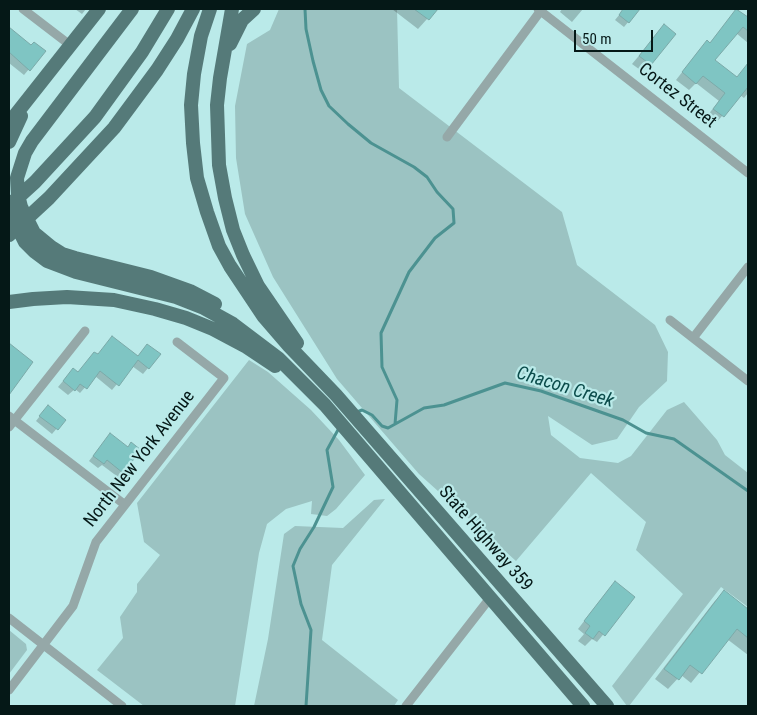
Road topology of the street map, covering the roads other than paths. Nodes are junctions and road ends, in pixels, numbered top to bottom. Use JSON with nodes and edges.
{"nodes":[{"id":1,"x":23,"y":9,"type":"edge"},
{"id":2,"x":99,"y":9,"type":"edge"},
{"id":3,"x":132,"y":9,"type":"edge"},
{"id":4,"x":168,"y":9,"type":"edge"},
{"id":5,"x":194,"y":9,"type":"edge"},
{"id":6,"x":210,"y":9,"type":"edge"},
{"id":7,"x":224,"y":9,"type":"edge"},
{"id":8,"x":232,"y":9,"type":"edge"},
{"id":9,"x":254,"y":9,"type":"edge"},
{"id":10,"x":540,"y":9,"type":"edge"},
{"id":11,"x":70,"y":45,"type":"junction"},
{"id":12,"x":224,"y":53,"type":"junction"},
{"id":13,"x":28,"y":99,"type":"junction"},
{"id":14,"x":9,"y":123,"type":"edge"},
{"id":15,"x":447,"y":137,"type":"dead end"},
{"id":16,"x":9,"y":142,"type":"edge"},
{"id":17,"x":748,"y":173,"type":"edge"},
{"id":18,"x":9,"y":206,"type":"edge"},
{"id":19,"x":9,"y":210,"type":"edge"},
{"id":20,"x":9,"y":235,"type":"edge"},
{"id":21,"x":30,"y":237,"type":"junction"},
{"id":22,"x":748,"y":267,"type":"edge"},
{"id":23,"x":9,"y":302,"type":"edge"},
{"id":24,"x":670,"y":320,"type":"dead end"},
{"id":25,"x":85,"y":331,"type":"dead end"},
{"id":26,"x":693,"y":338,"type":"junction"},
{"id":27,"x":177,"y":342,"type":"dead end"},
{"id":28,"x":748,"y":381,"type":"edge"},
{"id":29,"x":336,"y":396,"type":"junction"},
{"id":30,"x":325,"y":405,"type":"junction"},
{"id":31,"x":11,"y":421,"type":"edge"},
{"id":32,"x":124,"y":504,"type":"junction"},
{"id":33,"x":490,"y":598,"type":"junction"},
{"id":34,"x":9,"y":618,"type":"edge"},
{"id":35,"x":44,"y":645,"type":"junction"},
{"id":36,"x":9,"y":690,"type":"edge"},
{"id":37,"x":122,"y":706,"type":"edge"},
{"id":38,"x":406,"y":706,"type":"edge"},
{"id":39,"x":582,"y":706,"type":"edge"},
{"id":40,"x":607,"y":706,"type":"edge"}],
"edges":[{"from":1,"to":11,"type":"street"},
{"from":2,"to":11,"type":"main road"},
{"from":3,"to":21,"type":"main road"},
{"from":4,"to":18,"type":"main road"},
{"from":5,"to":20,"type":"main road"},
{"from":6,"to":29,"type":"main road"},
{"from":7,"to":12,"type":"main road"},
{"from":8,"to":12,"type":"main road"},
{"from":9,"to":12,"type":"main road"},
{"from":10,"to":15,"type":"street"},
{"from":10,"to":17,"type":"street","name":"Cortez Street"},
{"from":11,"to":13,"type":"main road"},
{"from":12,"to":29,"type":"main road"},
{"from":13,"to":14,"type":"main road"},
{"from":13,"to":16,"type":"main road"},
{"from":19,"to":21,"type":"main road"},
{"from":21,"to":30,"type":"main road"},
{"from":22,"to":26,"type":"street"},
{"from":23,"to":30,"type":"main road"},
{"from":24,"to":26,"type":"street"},
{"from":25,"to":31,"type":"street"},
{"from":26,"to":28,"type":"street"},
{"from":27,"to":32,"type":"street","name":"North New York Avenue"},
{"from":29,"to":40,"type":"main road","name":"State Highway 359"},
{"from":30,"to":33,"type":"main road","name":"State Highway 359"},
{"from":31,"to":32,"type":"street"},
{"from":32,"to":35,"type":"street","name":"North New York Avenue"},
{"from":33,"to":38,"type":"street"},
{"from":33,"to":39,"type":"main road","name":"State Highway 359"},
{"from":34,"to":35,"type":"street"},
{"from":35,"to":36,"type":"street","name":"North New York Avenue"},
{"from":35,"to":37,"type":"street"}]}
